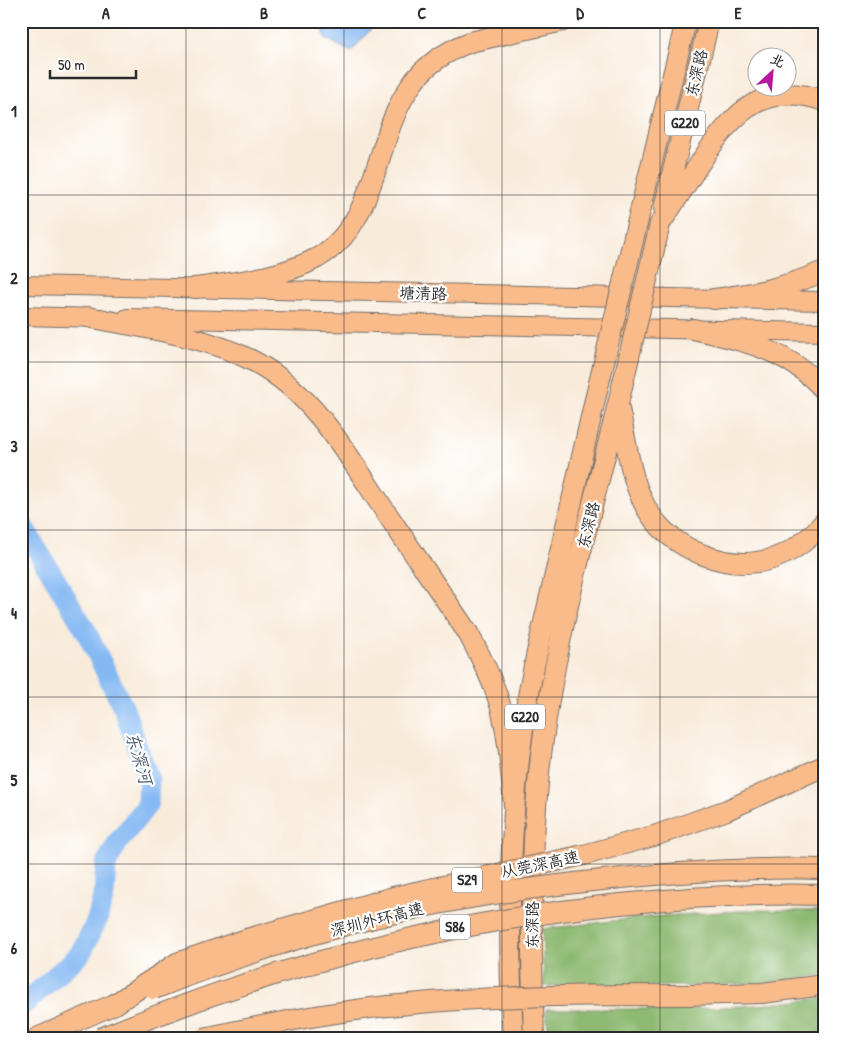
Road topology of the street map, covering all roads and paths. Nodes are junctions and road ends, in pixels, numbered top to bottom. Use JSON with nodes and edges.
{"nodes":[{"id":1,"x":563,"y":21,"type":"edge"},
{"id":2,"x":686,"y":21,"type":"edge"},
{"id":3,"x":709,"y":21,"type":"edge"},
{"id":4,"x":824,"y":101,"type":"edge"},
{"id":5,"x":660,"y":224,"type":"junction"},
{"id":6,"x":824,"y":271,"type":"edge"},
{"id":7,"x":21,"y":285,"type":"edge"},
{"id":8,"x":195,"y":288,"type":"junction"},
{"id":9,"x":714,"y":299,"type":"junction"},
{"id":10,"x":824,"y":301,"type":"edge"},
{"id":11,"x":21,"y":316,"type":"edge"},
{"id":12,"x":88,"y":317,"type":"junction"},
{"id":13,"x":693,"y":329,"type":"junction"},
{"id":14,"x":824,"y":332,"type":"edge"},
{"id":15,"x":824,"y":390,"type":"edge"},
{"id":16,"x":618,"y":404,"type":"junction"},
{"id":17,"x":824,"y":522,"type":"edge"},
{"id":18,"x":824,"y":766,"type":"edge"},
{"id":19,"x":514,"y":805,"type":"junction"},
{"id":20,"x":824,"y":869,"type":"edge"},
{"id":21,"x":824,"y":895,"type":"edge"},
{"id":22,"x":824,"y":985,"type":"edge"},
{"id":23,"x":115,"y":1004,"type":"junction"},
{"id":24,"x":37,"y":1038,"type":"edge"},
{"id":25,"x":102,"y":1038,"type":"edge"},
{"id":26,"x":204,"y":1038,"type":"edge"},
{"id":27,"x":513,"y":1038,"type":"edge"},
{"id":28,"x":534,"y":1038,"type":"edge"}],
"edges":[{"from":1,"to":8,"type":"highway"},
{"from":2,"to":19,"type":"highway","name":"东深路","number":"G220","bridge":true},
{"from":3,"to":5,"type":"highway","name":"东深路","number":"G220"},
{"from":4,"to":5,"type":"highway"},
{"from":5,"to":16,"type":"highway","name":"东深路","number":"G220","bridge":true},
{"from":6,"to":9,"type":"highway"},
{"from":7,"to":8,"type":"main road","name":"塘清路"},
{"from":8,"to":9,"type":"main road","name":"塘清路"},
{"from":9,"to":10,"type":"main road","name":"塘清路"},
{"from":11,"to":12,"type":"main road","name":"塘清路"},
{"from":12,"to":13,"type":"main road","name":"塘清路"},
{"from":12,"to":19,"type":"highway"},
{"from":13,"to":14,"type":"main road","name":"塘清路"},
{"from":13,"to":15,"type":"highway"},
{"from":16,"to":17,"type":"highway"},
{"from":16,"to":28,"type":"highway","name":"东深路","number":"G220"},
{"from":18,"to":23,"type":"highway","name":"从莞深高速","number":"S29","bridge":true},
{"from":19,"to":27,"type":"highway","name":"东深路","number":"G220"},
{"from":20,"to":23,"type":"highway","name":"深圳外环高速","number":"S86","bridge":true},
{"from":21,"to":25,"type":"highway","name":"深圳外环高速","number":"S86","bridge":true},
{"from":22,"to":26,"type":"highway","bridge":true},
{"from":23,"to":24,"type":"highway","name":"深圳外环高速","number":"S29"}]}
